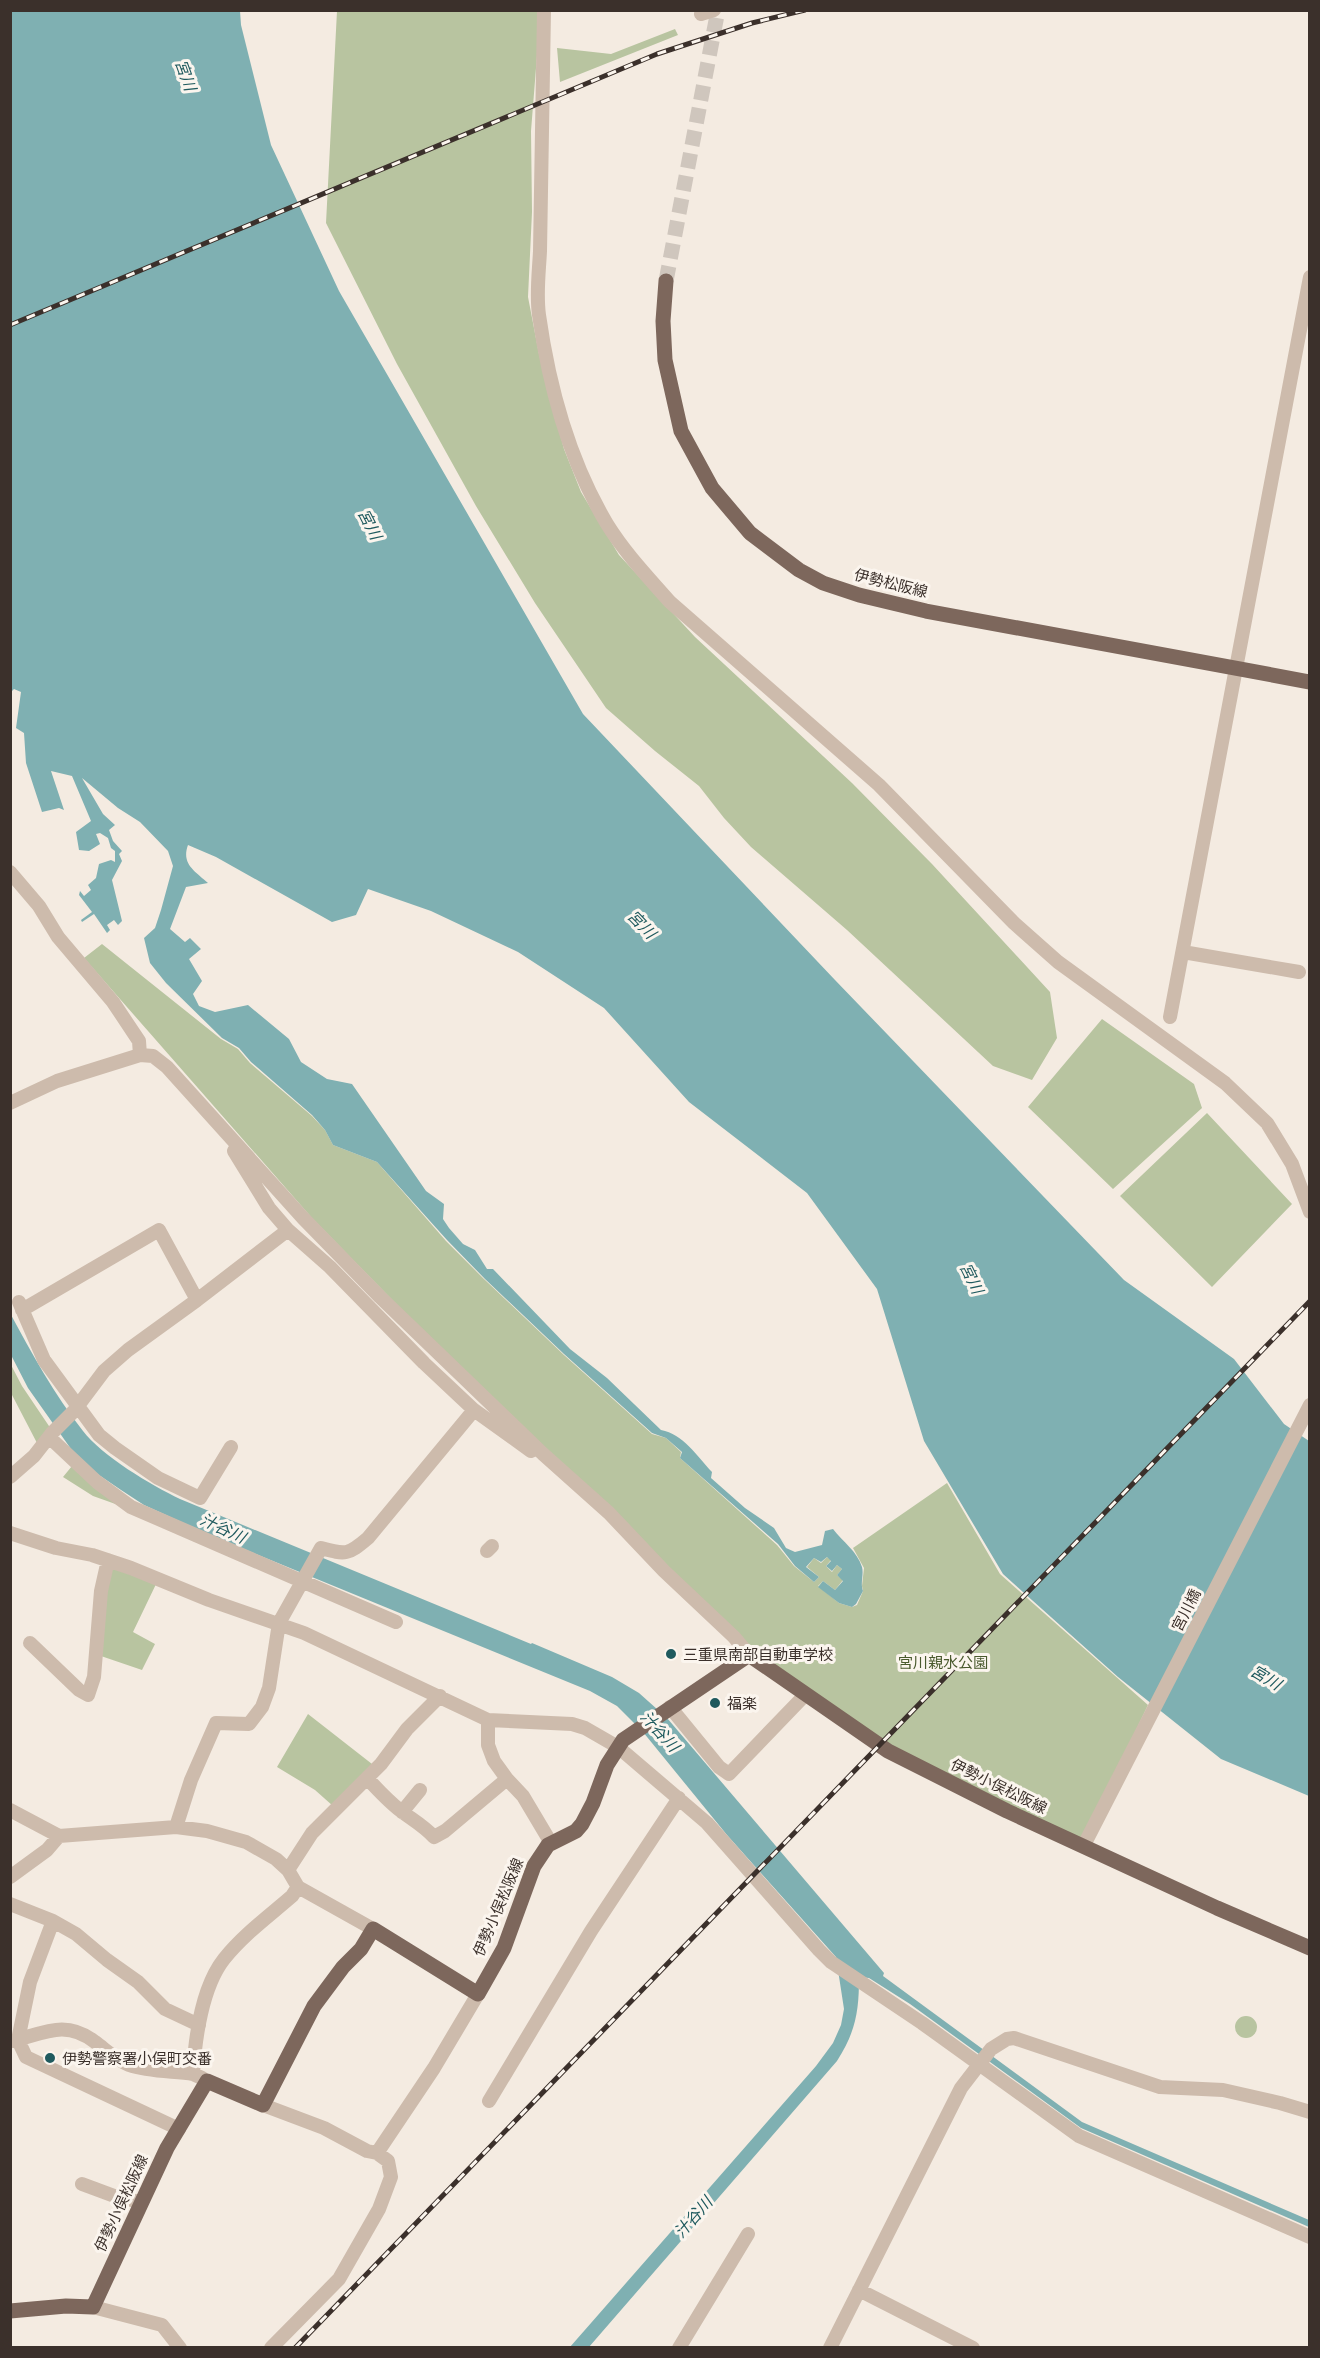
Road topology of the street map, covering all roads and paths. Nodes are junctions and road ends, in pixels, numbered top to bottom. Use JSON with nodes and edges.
{"nodes":[{"id":1,"x":544,"y":10,"type":"edge"},
{"id":2,"x":702,"y":10,"type":"edge"},
{"id":3,"x":714,"y":10,"type":"edge"},
{"id":4,"x":1310,"y":277,"type":"edge"},
{"id":5,"x":666,"y":281,"type":"tunnel mouth"},
{"id":6,"x":1236,"y":669,"type":"junction"},
{"id":7,"x":1310,"y":682,"type":"edge"},
{"id":8,"x":10,"y":872,"type":"edge"},
{"id":9,"x":1183,"y":952,"type":"junction"},
{"id":10,"x":1299,"y":972,"type":"dead end"},
{"id":11,"x":1170,"y":1017,"type":"dead end"},
{"id":12,"x":140,"y":1055,"type":"junction"},
{"id":13,"x":10,"y":1103,"type":"edge"},
{"id":14,"x":229,"y":1135,"type":"junction"},
{"id":15,"x":1310,"y":1212,"type":"edge"},
{"id":16,"x":288,"y":1230,"type":"junction"},
{"id":17,"x":197,"y":1300,"type":"junction"},
{"id":18,"x":1310,"y":1406,"type":"edge"},
{"id":19,"x":76,"y":1409,"type":"junction"},
{"id":20,"x":474,"y":1410,"type":"junction"},
{"id":21,"x":50,"y":1435,"type":"junction"},
{"id":22,"x":231,"y":1447,"type":"dead end"},
{"id":23,"x":543,"y":1454,"type":"junction"},
{"id":24,"x":10,"y":1477,"type":"edge"},
{"id":25,"x":10,"y":1533,"type":"edge"},
{"id":26,"x":108,"y":1560,"type":"junction"},
{"id":27,"x":302,"y":1581,"type":"junction"},
{"id":28,"x":396,"y":1622,"type":"dead end"},
{"id":29,"x":279,"y":1623,"type":"junction"},
{"id":30,"x":30,"y":1642,"type":"dead end"},
{"id":31,"x":749,"y":1655,"type":"junction"},
{"id":32,"x":806,"y":1694,"type":"junction"},
{"id":33,"x":440,"y":1696,"type":"junction"},
{"id":34,"x":668,"y":1708,"type":"junction"},
{"id":35,"x":488,"y":1720,"type":"junction"},
{"id":36,"x":618,"y":1747,"type":"junction"},
{"id":37,"x":367,"y":1778,"type":"junction"},
{"id":38,"x":507,"y":1779,"type":"junction"},
{"id":39,"x":420,"y":1790,"type":"dead end"},
{"id":40,"x":679,"y":1798,"type":"junction"},
{"id":41,"x":10,"y":1810,"type":"edge"},
{"id":42,"x":402,"y":1812,"type":"junction"},
{"id":43,"x":176,"y":1827,"type":"junction"},
{"id":44,"x":59,"y":1836,"type":"junction"},
{"id":45,"x":551,"y":1843,"type":"junction"},
{"id":46,"x":1084,"y":1845,"type":"junction"},
{"id":47,"x":288,"y":1870,"type":"junction"},
{"id":48,"x":10,"y":1877,"type":"edge"},
{"id":49,"x":298,"y":1887,"type":"junction"},
{"id":50,"x":10,"y":1904,"type":"edge"},
{"id":51,"x":53,"y":1921,"type":"junction"},
{"id":52,"x":373,"y":1929,"type":"junction"},
{"id":53,"x":1310,"y":1948,"type":"edge"},
{"id":54,"x":478,"y":1994,"type":"junction"},
{"id":55,"x":199,"y":2025,"type":"junction"},
{"id":56,"x":14,"y":2040,"type":"edge"},
{"id":57,"x":980,"y":2065,"type":"junction"},
{"id":58,"x":193,"y":2074,"type":"junction"},
{"id":59,"x":207,"y":2081,"type":"junction"},
{"id":60,"x":489,"y":2101,"type":"dead end"},
{"id":61,"x":263,"y":2105,"type":"junction"},
{"id":62,"x":1310,"y":2112,"type":"edge"},
{"id":63,"x":179,"y":2129,"type":"junction"},
{"id":64,"x":377,"y":2153,"type":"junction"},
{"id":65,"x":82,"y":2184,"type":"dead end"},
{"id":66,"x":141,"y":2202,"type":"junction"},
{"id":67,"x":748,"y":2234,"type":"dead end"},
{"id":68,"x":1310,"y":2237,"type":"edge"},
{"id":69,"x":859,"y":2290,"type":"junction"},
{"id":70,"x":93,"y":2307,"type":"junction"},
{"id":71,"x":10,"y":2311,"type":"edge"},
{"id":72,"x":180,"y":2348,"type":"edge"},
{"id":73,"x":271,"y":2348,"type":"edge"},
{"id":74,"x":679,"y":2348,"type":"edge"},
{"id":75,"x":830,"y":2348,"type":"edge"},
{"id":76,"x":973,"y":2348,"type":"edge"}],
"edges":[{"from":1,"to":15,"type":"street"},
{"from":2,"to":3,"type":"street"},
{"from":4,"to":6,"type":"street"},
{"from":5,"to":6,"type":"main road","name":"伊勢松阪線"},
{"from":6,"to":7,"type":"main road","name":"伊勢松阪線"},
{"from":6,"to":9,"type":"street"},
{"from":8,"to":12,"type":"street"},
{"from":9,"to":10,"type":"street"},
{"from":9,"to":11,"type":"street"},
{"from":12,"to":13,"type":"street"},
{"from":12,"to":14,"type":"street"},
{"from":14,"to":16,"type":"street"},
{"from":14,"to":23,"type":"street"},
{"from":16,"to":17,"type":"street"},
{"from":16,"to":20,"type":"street"},
{"from":17,"to":19,"type":"street"},
{"from":17,"to":19,"type":"street"},
{"from":18,"to":46,"type":"street","name":"宮川橋"},
{"from":19,"to":21,"type":"street"},
{"from":19,"to":22,"type":"street"},
{"from":20,"to":23,"type":"street"},
{"from":20,"to":27,"type":"street"},
{"from":21,"to":24,"type":"street"},
{"from":21,"to":27,"type":"street"},
{"from":23,"to":31,"type":"street"},
{"from":25,"to":26,"type":"street"},
{"from":26,"to":29,"type":"street"},
{"from":26,"to":30,"type":"street"},
{"from":27,"to":28,"type":"street"},
{"from":27,"to":29,"type":"street"},
{"from":29,"to":33,"type":"street"},
{"from":29,"to":43,"type":"street"},
{"from":31,"to":32,"type":"main road","name":"伊勢小俣松阪線"},
{"from":31,"to":34,"type":"main road","name":"伊勢小俣松阪線"},
{"from":32,"to":34,"type":"street"},
{"from":32,"to":46,"type":"main road","name":"伊勢小俣松阪線"},
{"from":33,"to":35,"type":"street"},
{"from":33,"to":37,"type":"street"},
{"from":34,"to":36,"type":"main road","name":"伊勢小俣松阪線"},
{"from":35,"to":36,"type":"street"},
{"from":35,"to":38,"type":"street"},
{"from":36,"to":40,"type":"street"},
{"from":36,"to":45,"type":"main road","name":"伊勢小俣松阪線"},
{"from":37,"to":42,"type":"street"},
{"from":37,"to":47,"type":"street"},
{"from":38,"to":42,"type":"street"},
{"from":38,"to":45,"type":"street"},
{"from":39,"to":42,"type":"street"},
{"from":40,"to":57,"type":"street"},
{"from":40,"to":60,"type":"street"},
{"from":41,"to":44,"type":"street"},
{"from":43,"to":44,"type":"street"},
{"from":43,"to":47,"type":"street"},
{"from":44,"to":48,"type":"street"},
{"from":45,"to":54,"type":"main road","name":"伊勢小俣松阪線"},
{"from":46,"to":53,"type":"main road","name":"伊勢小俣松阪線"},
{"from":47,"to":49,"type":"street"},
{"from":49,"to":52,"type":"street"},
{"from":49,"to":55,"type":"street"},
{"from":50,"to":51,"type":"street"},
{"from":51,"to":55,"type":"street"},
{"from":51,"to":56,"type":"street"},
{"from":52,"to":54,"type":"main road"},
{"from":52,"to":61,"type":"main road"},
{"from":54,"to":64,"type":"street"},
{"from":55,"to":58,"type":"street"},
{"from":56,"to":58,"type":"street"},
{"from":56,"to":63,"type":"street"},
{"from":57,"to":62,"type":"street"},
{"from":57,"to":68,"type":"street"},
{"from":57,"to":69,"type":"street"},
{"from":58,"to":59,"type":"street"},
{"from":59,"to":61,"type":"main road"},
{"from":59,"to":63,"type":"main road","name":"伊勢小俣松阪線"},
{"from":61,"to":64,"type":"street"},
{"from":63,"to":66,"type":"main road","name":"伊勢小俣松阪線"},
{"from":64,"to":73,"type":"street"},
{"from":65,"to":66,"type":"street"},
{"from":66,"to":70,"type":"main road","name":"伊勢小俣松阪線"},
{"from":67,"to":74,"type":"street"},
{"from":69,"to":75,"type":"street"},
{"from":69,"to":76,"type":"street"},
{"from":70,"to":71,"type":"main road"},
{"from":70,"to":72,"type":"street"}]}
